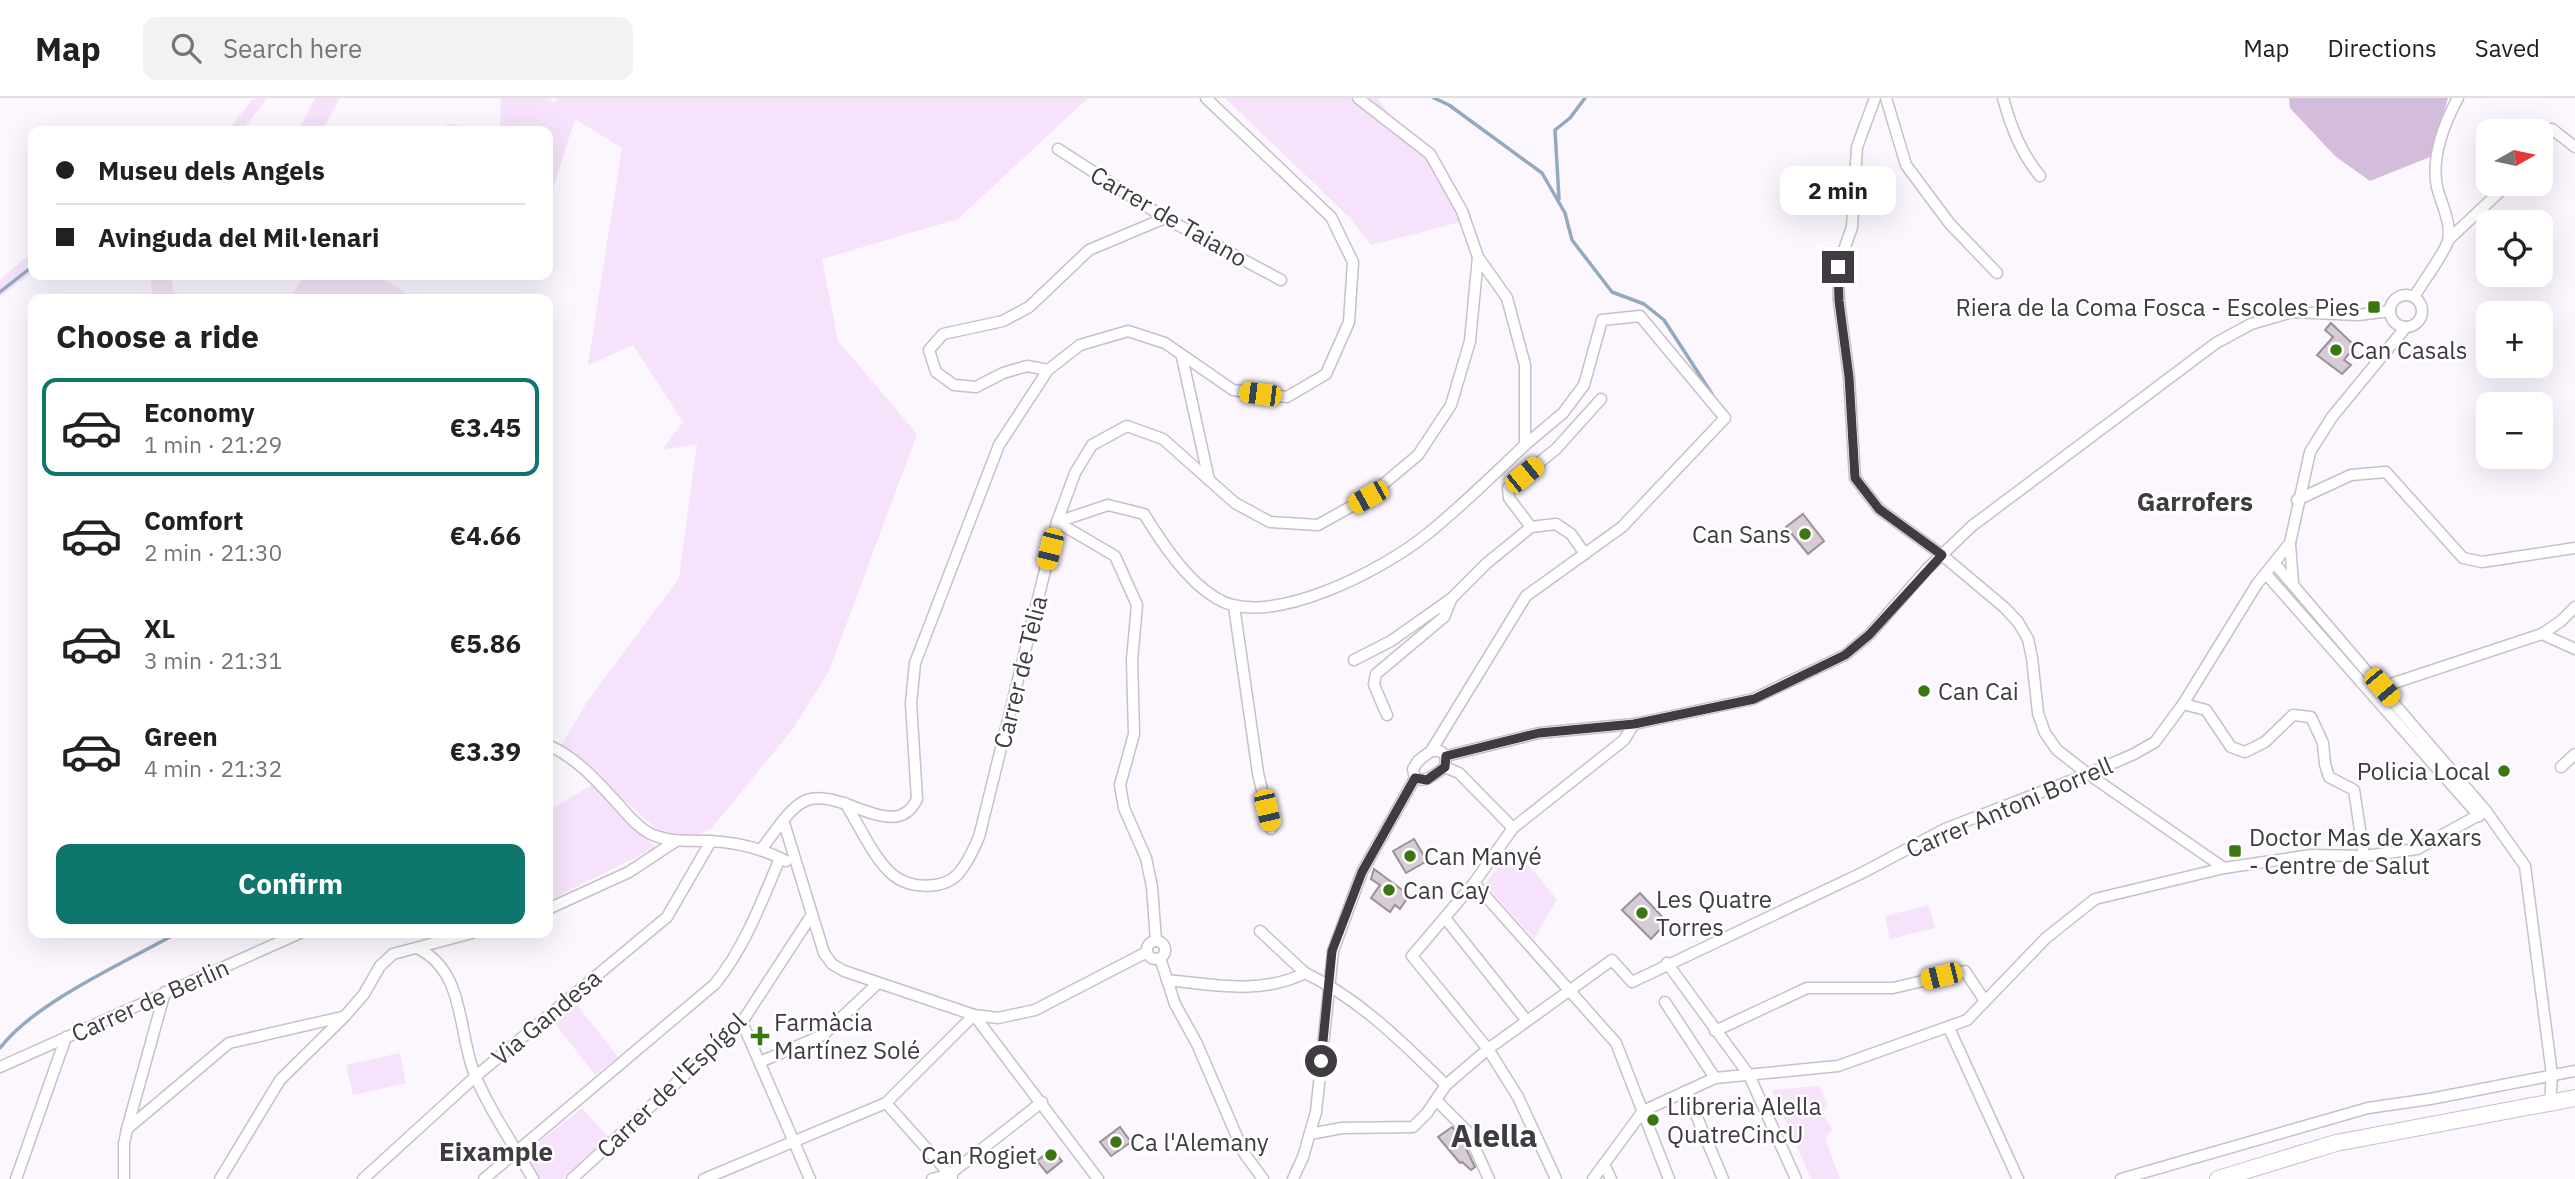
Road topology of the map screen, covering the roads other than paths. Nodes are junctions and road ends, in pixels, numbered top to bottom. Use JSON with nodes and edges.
{"nodes":[{"id":1,"x":1206,"y":98,"type":"edge"},
{"id":2,"x":1358,"y":98,"type":"edge"},
{"id":3,"x":1875,"y":98,"type":"edge"},
{"id":4,"x":1886,"y":98,"type":"edge"},
{"id":5,"x":2003,"y":98,"type":"edge"},
{"id":6,"x":2458,"y":98,"type":"edge"},
{"id":7,"x":2553,"y":131,"type":"edge"},
{"id":8,"x":2575,"y":147,"type":"edge"},
{"id":9,"x":1058,"y":149,"type":"dead end"},
{"id":10,"x":2040,"y":176,"type":"dead end"},
{"id":11,"x":2495,"y":196,"type":"edge"},
{"id":12,"x":1165,"y":218,"type":"junction"},
{"id":13,"x":2448,"y":240,"type":"junction"},
{"id":14,"x":1478,"y":257,"type":"junction"},
{"id":15,"x":1997,"y":274,"type":"dead end"},
{"id":16,"x":1281,"y":280,"type":"dead end"},
{"id":17,"x":2414,"y":297,"type":"junction"},
{"id":18,"x":2390,"y":311,"type":"junction"},
{"id":19,"x":2406,"y":327,"type":"junction"},
{"id":20,"x":1182,"y":357,"type":"junction"},
{"id":21,"x":1048,"y":370,"type":"junction"},
{"id":22,"x":1601,"y":400,"type":"dead end"},
{"id":23,"x":1525,"y":445,"type":"junction"},
{"id":24,"x":1209,"y":482,"type":"junction"},
{"id":25,"x":2298,"y":500,"type":"junction"},
{"id":26,"x":1057,"y":523,"type":"junction"},
{"id":27,"x":1531,"y":527,"type":"junction"},
{"id":28,"x":2290,"y":543,"type":"junction"},
{"id":29,"x":2575,"y":548,"type":"edge"},
{"id":30,"x":1585,"y":554,"type":"junction"},
{"id":31,"x":1942,"y":555,"type":"junction"},
{"id":32,"x":2275,"y":564,"type":"junction"},
{"id":33,"x":2266,"y":574,"type":"junction"},
{"id":34,"x":2294,"y":586,"type":"junction"},
{"id":35,"x":1452,"y":598,"type":"junction"},
{"id":36,"x":1234,"y":606,"type":"junction"},
{"id":37,"x":2575,"y":607,"type":"edge"},
{"id":38,"x":2542,"y":634,"type":"junction"},
{"id":39,"x":2575,"y":649,"type":"edge"},
{"id":40,"x":1354,"y":660,"type":"dead end"},
{"id":41,"x":2382,"y":687,"type":"junction"},
{"id":42,"x":2183,"y":704,"type":"junction"},
{"id":43,"x":1387,"y":715,"type":"dead end"},
{"id":44,"x":1634,"y":724,"type":"junction"},
{"id":45,"x":553,"y":747,"type":"edge"},
{"id":46,"x":1431,"y":751,"type":"junction"},
{"id":47,"x":2575,"y":754,"type":"edge"},
{"id":48,"x":1445,"y":762,"type":"junction"},
{"id":49,"x":2561,"y":767,"type":"dead end"},
{"id":50,"x":2088,"y":774,"type":"junction"},
{"id":51,"x":1415,"y":778,"type":"junction"},
{"id":52,"x":845,"y":803,"type":"junction"},
{"id":53,"x":2483,"y":813,"type":"junction"},
{"id":54,"x":784,"y":823,"type":"junction"},
{"id":55,"x":1513,"y":828,"type":"junction"},
{"id":56,"x":1271,"y":829,"type":"dead end"},
{"id":57,"x":676,"y":841,"type":"junction"},
{"id":58,"x":711,"y":841,"type":"junction"},
{"id":59,"x":762,"y":848,"type":"junction"},
{"id":60,"x":2364,"y":856,"type":"junction"},
{"id":61,"x":780,"y":858,"type":"junction"},
{"id":62,"x":795,"y":866,"type":"junction"},
{"id":63,"x":2224,"y":867,"type":"junction"},
{"id":64,"x":1474,"y":883,"type":"junction"},
{"id":65,"x":553,"y":907,"type":"edge"},
{"id":66,"x":811,"y":916,"type":"junction"},
{"id":67,"x":1445,"y":918,"type":"junction"},
{"id":68,"x":1260,"y":931,"type":"dead end"},
{"id":69,"x":289,"y":938,"type":"edge"},
{"id":70,"x":454,"y":938,"type":"edge"},
{"id":71,"x":1156,"y":941,"type":"junction"},
{"id":72,"x":417,"y":948,"type":"junction"},
{"id":73,"x":1147,"y":952,"type":"junction"},
{"id":74,"x":1160,"y":958,"type":"junction"},
{"id":75,"x":1667,"y":963,"type":"junction"},
{"id":76,"x":1305,"y":973,"type":"junction"},
{"id":77,"x":1167,"y":980,"type":"junction"},
{"id":78,"x":877,"y":984,"type":"junction"},
{"id":79,"x":1329,"y":984,"type":"junction"},
{"id":80,"x":1569,"y":990,"type":"junction"},
{"id":81,"x":165,"y":992,"type":"junction"},
{"id":82,"x":1985,"y":1001,"type":"junction"},
{"id":83,"x":1665,"y":1002,"type":"dead end"},
{"id":84,"x":974,"y":1015,"type":"junction"},
{"id":85,"x":345,"y":1016,"type":"junction"},
{"id":86,"x":998,"y":1017,"type":"junction"},
{"id":87,"x":1527,"y":1021,"type":"junction"},
{"id":88,"x":742,"y":1022,"type":"junction"},
{"id":89,"x":1949,"y":1028,"type":"junction"},
{"id":90,"x":1715,"y":1031,"type":"junction"},
{"id":91,"x":66,"y":1037,"type":"junction"},
{"id":92,"x":992,"y":1037,"type":"junction"},
{"id":93,"x":1488,"y":1049,"type":"junction"},
{"id":94,"x":760,"y":1062,"type":"junction"},
{"id":95,"x":0,"y":1067,"type":"edge"},
{"id":96,"x":2575,"y":1071,"type":"edge"},
{"id":97,"x":1749,"y":1074,"type":"junction"},
{"id":98,"x":2552,"y":1075,"type":"junction"},
{"id":99,"x":476,"y":1076,"type":"junction"},
{"id":100,"x":1715,"y":1078,"type":"junction"},
{"id":101,"x":1446,"y":1085,"type":"junction"},
{"id":102,"x":1686,"y":1091,"type":"junction"},
{"id":103,"x":2575,"y":1098,"type":"edge"},
{"id":104,"x":1436,"y":1100,"type":"junction"},
{"id":105,"x":1042,"y":1102,"type":"junction"},
{"id":106,"x":2550,"y":1102,"type":"junction"},
{"id":107,"x":886,"y":1103,"type":"junction"},
{"id":108,"x":1643,"y":1111,"type":"junction"},
{"id":109,"x":127,"y":1129,"type":"junction"},
{"id":110,"x":1310,"y":1134,"type":"junction"},
{"id":111,"x":793,"y":1142,"type":"junction"},
{"id":112,"x":517,"y":1151,"type":"junction"},
{"id":113,"x":1604,"y":1164,"type":"junction"},
{"id":114,"x":952,"y":1176,"type":"edge"},
{"id":115,"x":16,"y":1179,"type":"edge"},
{"id":116,"x":124,"y":1179,"type":"edge"},
{"id":117,"x":220,"y":1179,"type":"edge"},
{"id":118,"x":363,"y":1179,"type":"edge"},
{"id":119,"x":484,"y":1179,"type":"edge"},
{"id":120,"x":533,"y":1179,"type":"edge"},
{"id":121,"x":572,"y":1179,"type":"edge"},
{"id":122,"x":704,"y":1179,"type":"edge"},
{"id":123,"x":810,"y":1179,"type":"edge"},
{"id":124,"x":932,"y":1179,"type":"edge"},
{"id":125,"x":1098,"y":1179,"type":"edge"},
{"id":126,"x":1263,"y":1179,"type":"edge"},
{"id":127,"x":1293,"y":1179,"type":"edge"},
{"id":128,"x":1489,"y":1179,"type":"edge"},
{"id":129,"x":1556,"y":1179,"type":"edge"},
{"id":130,"x":1593,"y":1179,"type":"edge"},
{"id":131,"x":1611,"y":1179,"type":"edge"},
{"id":132,"x":1669,"y":1179,"type":"edge"},
{"id":133,"x":1723,"y":1179,"type":"edge"},
{"id":134,"x":1796,"y":1179,"type":"edge"},
{"id":135,"x":2018,"y":1179,"type":"edge"},
{"id":136,"x":2122,"y":1179,"type":"edge"},
{"id":137,"x":2218,"y":1179,"type":"edge"}],
"edges":[{"from":1,"to":20,"type":"street"},
{"from":2,"to":14,"type":"street","name":"Carrer de Tèlia"},
{"from":3,"to":31,"type":"street"},
{"from":4,"to":15,"type":"street"},
{"from":5,"to":10,"type":"street"},
{"from":6,"to":13,"type":"street"},
{"from":7,"to":8,"type":"street"},
{"from":9,"to":12,"type":"street","name":"Carrer de Taiano"},
{"from":11,"to":13,"type":"street"},
{"from":12,"to":16,"type":"street","name":"Carrer de Taiano"},
{"from":12,"to":21,"type":"street"},
{"from":13,"to":17,"type":"street"},
{"from":14,"to":23,"type":"street"},
{"from":14,"to":24,"type":"street","name":"Carrer de Tèlia"},
{"from":17,"to":18,"type":"street"},
{"from":17,"to":19,"type":"street"},
{"from":18,"to":19,"type":"street"},
{"from":18,"to":31,"type":"street"},
{"from":19,"to":25,"type":"street"},
{"from":20,"to":21,"type":"street"},
{"from":20,"to":24,"type":"street"},
{"from":21,"to":52,"type":"street"},
{"from":22,"to":27,"type":"street"},
{"from":23,"to":30,"type":"street"},
{"from":23,"to":36,"type":"street"},
{"from":24,"to":26,"type":"street","name":"Carrer de Tèlia"},
{"from":25,"to":28,"type":"street"},
{"from":25,"to":29,"type":"street"},
{"from":26,"to":36,"type":"street"},
{"from":26,"to":52,"type":"street","name":"Carrer de Tèlia"},
{"from":26,"to":71,"type":"street"},
{"from":27,"to":30,"type":"street"},
{"from":27,"to":35,"type":"street"},
{"from":28,"to":32,"type":"street","name":"Carrer Antoni Borrell"},
{"from":28,"to":34,"type":"street"},
{"from":30,"to":46,"type":"street"},
{"from":31,"to":44,"type":"street"},
{"from":31,"to":50,"type":"street"},
{"from":32,"to":33,"type":"street","name":"Carrer Antoni Borrell"},
{"from":32,"to":34,"type":"street"},
{"from":33,"to":42,"type":"street","name":"Carrer Antoni Borrell"},
{"from":33,"to":53,"type":"street"},
{"from":34,"to":41,"type":"street"},
{"from":35,"to":40,"type":"street"},
{"from":35,"to":43,"type":"street"},
{"from":36,"to":56,"type":"street"},
{"from":37,"to":38,"type":"street"},
{"from":38,"to":39,"type":"street"},
{"from":38,"to":41,"type":"street"},
{"from":41,"to":53,"type":"street"},
{"from":42,"to":50,"type":"street","name":"Carrer Antoni Borrell"},
{"from":42,"to":60,"type":"street"},
{"from":44,"to":48,"type":"street"},
{"from":44,"to":55,"type":"street"},
{"from":45,"to":57,"type":"street"},
{"from":46,"to":48,"type":"street"},
{"from":46,"to":51,"type":"street"},
{"from":47,"to":49,"type":"street"},
{"from":48,"to":51,"type":"street"},
{"from":48,"to":55,"type":"street"},
{"from":50,"to":63,"type":"street"},
{"from":50,"to":75,"type":"street","name":"Carrer Antoni Borrell"},
{"from":51,"to":79,"type":"street"},
{"from":52,"to":54,"type":"street"},
{"from":53,"to":60,"type":"street"},
{"from":53,"to":98,"type":"street"},
{"from":54,"to":59,"type":"street"},
{"from":54,"to":62,"type":"street"},
{"from":55,"to":64,"type":"street"},
{"from":57,"to":58,"type":"street"},
{"from":57,"to":65,"type":"street"},
{"from":58,"to":59,"type":"street"},
{"from":58,"to":99,"type":"street","name":"Via Gandesa"},
{"from":59,"to":61,"type":"street"},
{"from":60,"to":63,"type":"street"},
{"from":61,"to":62,"type":"street"},
{"from":61,"to":112,"type":"street"},
{"from":62,"to":66,"type":"street"},
{"from":63,"to":82,"type":"street"},
{"from":64,"to":67,"type":"street"},
{"from":64,"to":80,"type":"street"},
{"from":66,"to":78,"type":"street"},
{"from":66,"to":88,"type":"street","name":"Carrer de l'Espígol"},
{"from":67,"to":87,"type":"street"},
{"from":67,"to":93,"type":"street"},
{"from":68,"to":76,"type":"street"},
{"from":69,"to":81,"type":"street","name":"Carrer de Berlin"},
{"from":70,"to":72,"type":"street"},
{"from":71,"to":73,"type":"street"},
{"from":71,"to":74,"type":"street"},
{"from":72,"to":85,"type":"street"},
{"from":72,"to":99,"type":"street"},
{"from":73,"to":74,"type":"street"},
{"from":73,"to":86,"type":"street"},
{"from":74,"to":77,"type":"street"},
{"from":75,"to":80,"type":"street","name":"Carrer Antoni Borrell"},
{"from":75,"to":90,"type":"street"},
{"from":76,"to":77,"type":"street"},
{"from":76,"to":79,"type":"street"},
{"from":77,"to":126,"type":"street"},
{"from":78,"to":84,"type":"street"},
{"from":78,"to":94,"type":"street"},
{"from":79,"to":101,"type":"street"},
{"from":79,"to":110,"type":"street"},
{"from":80,"to":87,"type":"street"},
{"from":80,"to":108,"type":"street"},
{"from":81,"to":91,"type":"street","name":"Carrer de Berlin"},
{"from":81,"to":109,"type":"street"},
{"from":82,"to":89,"type":"street"},
{"from":82,"to":90,"type":"street"},
{"from":83,"to":100,"type":"street"},
{"from":84,"to":86,"type":"street"},
{"from":84,"to":92,"type":"street"},
{"from":84,"to":107,"type":"street"},
{"from":85,"to":109,"type":"street"},
{"from":85,"to":117,"type":"street"},
{"from":86,"to":92,"type":"street"},
{"from":87,"to":93,"type":"street"},
{"from":88,"to":94,"type":"street"},
{"from":88,"to":121,"type":"street","name":"Carrer de l'Espígol"},
{"from":89,"to":97,"type":"street"},
{"from":89,"to":135,"type":"street"},
{"from":90,"to":97,"type":"street"},
{"from":91,"to":95,"type":"street","name":"Carrer de Berlin"},
{"from":91,"to":115,"type":"street"},
{"from":92,"to":105,"type":"street"},
{"from":93,"to":101,"type":"street"},
{"from":93,"to":129,"type":"street"},
{"from":94,"to":111,"type":"street"},
{"from":96,"to":98,"type":"street"},
{"from":97,"to":100,"type":"street"},
{"from":97,"to":134,"type":"street"},
{"from":98,"to":106,"type":"street"},
{"from":98,"to":136,"type":"street"},
{"from":99,"to":112,"type":"street"},
{"from":99,"to":118,"type":"street","name":"Via Gandesa"},
{"from":100,"to":102,"type":"street"},
{"from":101,"to":104,"type":"street"},
{"from":102,"to":108,"type":"street"},
{"from":102,"to":133,"type":"street"},
{"from":103,"to":106,"type":"main road"},
{"from":104,"to":110,"type":"street"},
{"from":104,"to":128,"type":"street"},
{"from":105,"to":114,"type":"street"},
{"from":105,"to":125,"type":"street"},
{"from":106,"to":137,"type":"main road"},
{"from":107,"to":111,"type":"street"},
{"from":107,"to":114,"type":"street"},
{"from":108,"to":113,"type":"street"},
{"from":108,"to":132,"type":"street"},
{"from":109,"to":116,"type":"street"},
{"from":110,"to":127,"type":"street"},
{"from":111,"to":122,"type":"street"},
{"from":111,"to":123,"type":"street"},
{"from":112,"to":119,"type":"street"},
{"from":112,"to":120,"type":"street"},
{"from":113,"to":130,"type":"street"},
{"from":113,"to":131,"type":"street"},
{"from":114,"to":124,"type":"street"}]}
